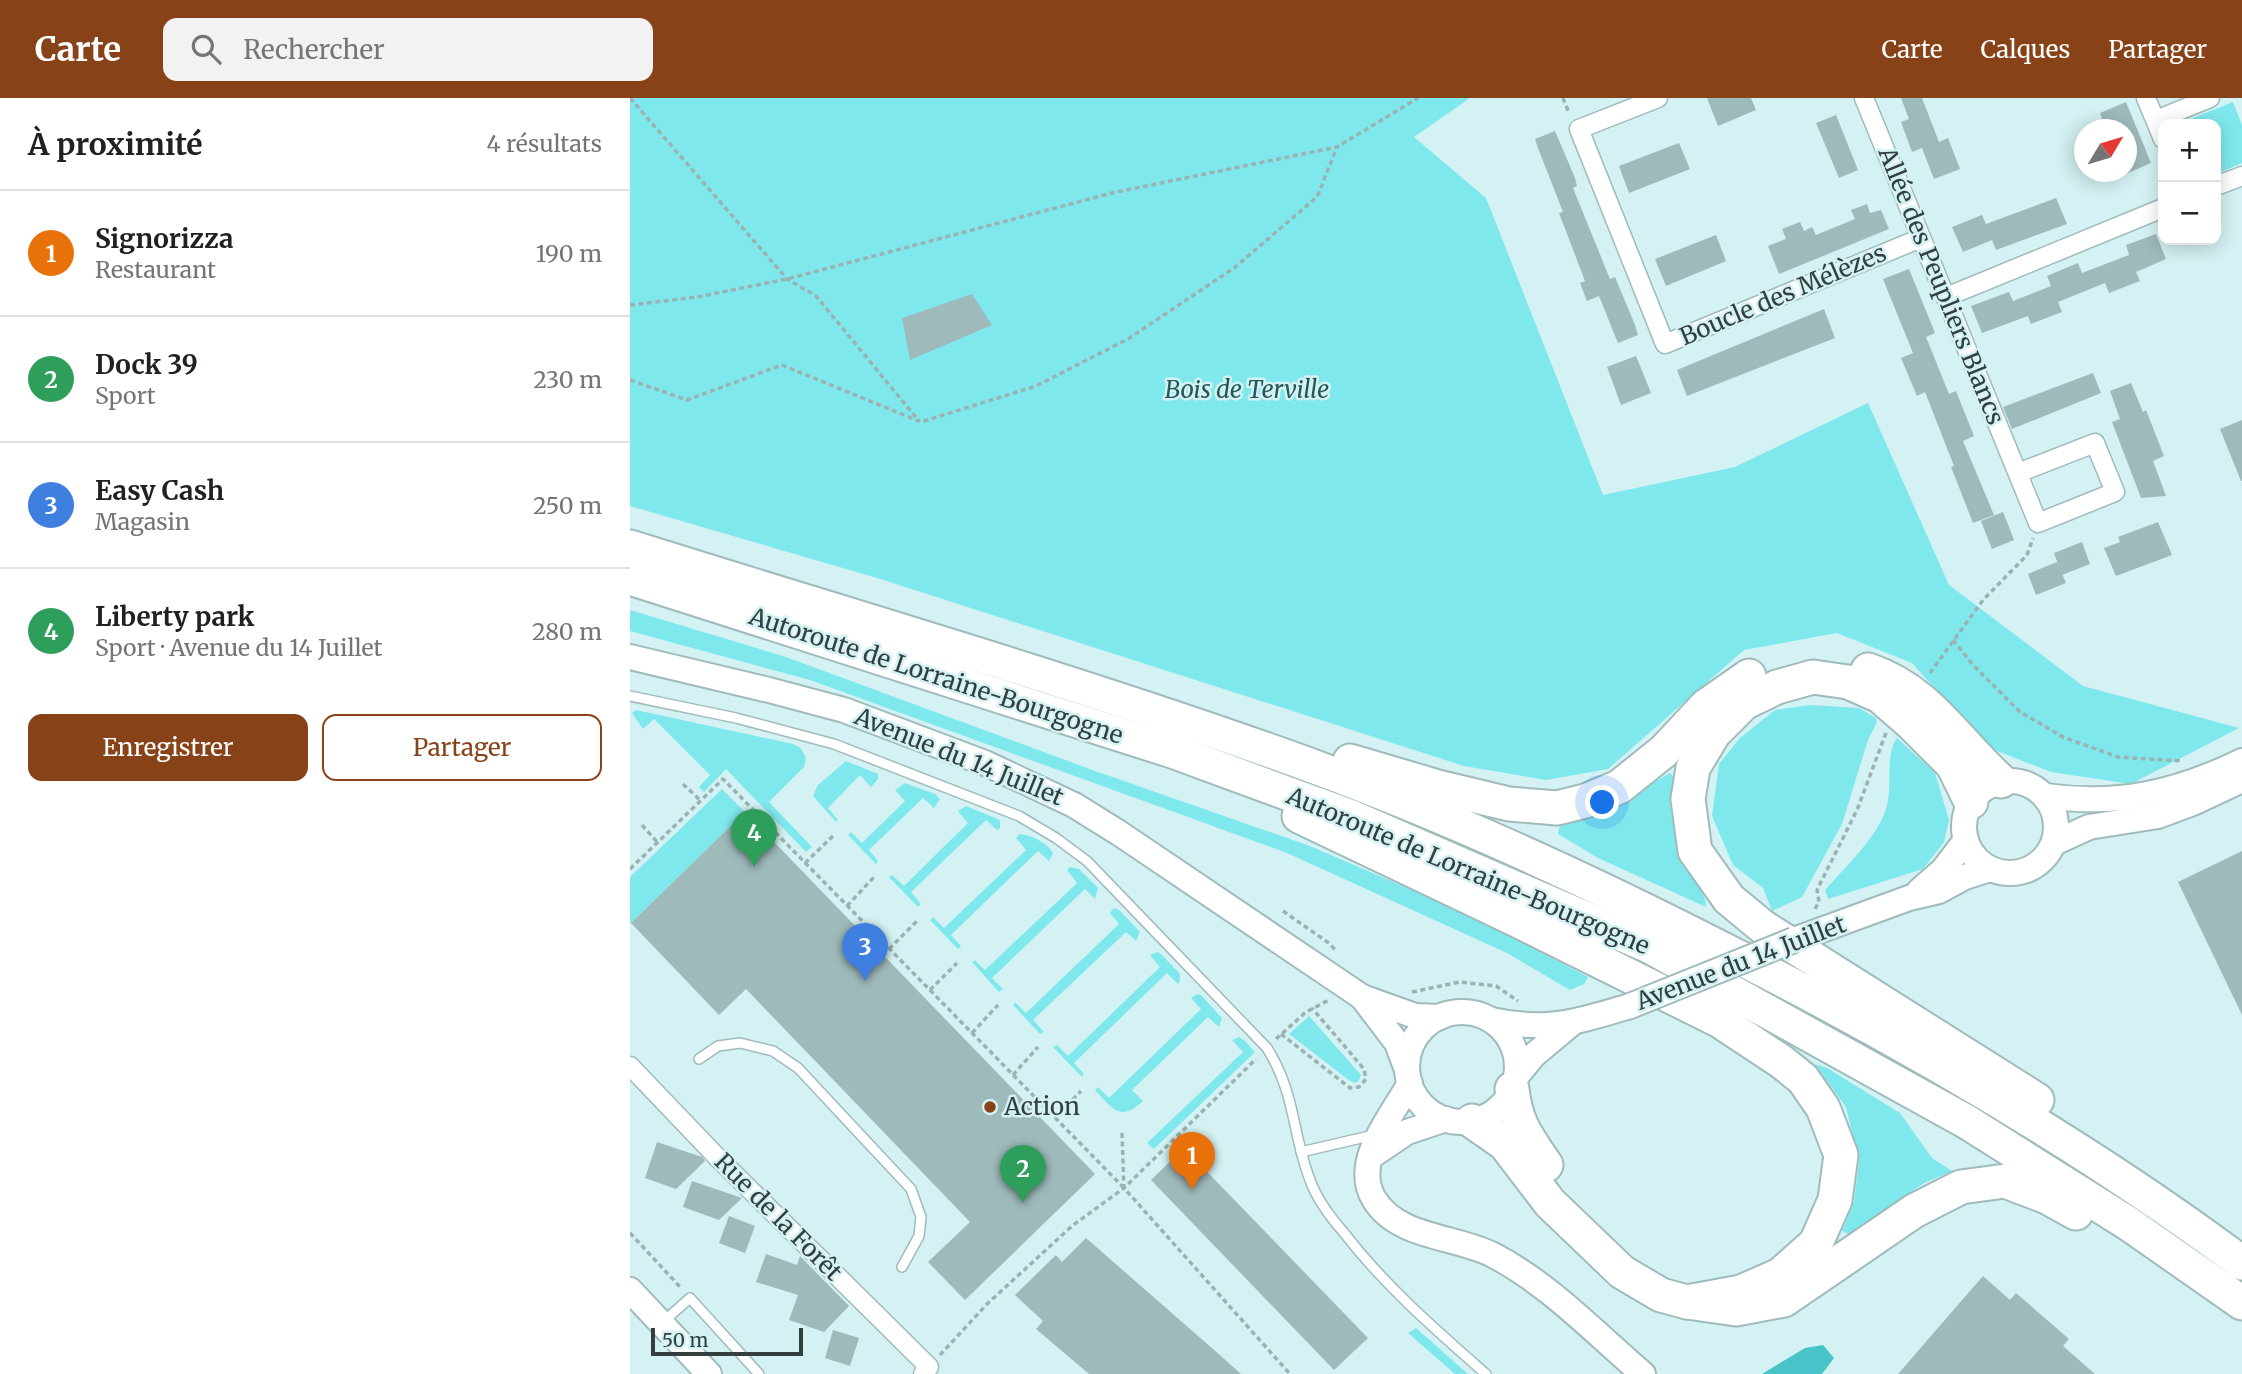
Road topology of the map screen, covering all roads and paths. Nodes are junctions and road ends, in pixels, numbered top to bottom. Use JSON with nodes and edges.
{"nodes":[{"id":1,"x":630,"y":98,"type":"edge"},
{"id":2,"x":1418,"y":98,"type":"edge"},
{"id":3,"x":1658,"y":98,"type":"edge"},
{"id":4,"x":1864,"y":98,"type":"edge"},
{"id":5,"x":2146,"y":98,"type":"edge"},
{"id":6,"x":2210,"y":98,"type":"edge"},
{"id":7,"x":2155,"y":120,"type":"junction"},
{"id":8,"x":2158,"y":127,"type":"edge"},
{"id":9,"x":1337,"y":147,"type":"junction"},
{"id":10,"x":2242,"y":176,"type":"edge"},
{"id":11,"x":2221,"y":184,"type":"edge"},
{"id":12,"x":2158,"y":210,"type":"edge"},
{"id":13,"x":1922,"y":238,"type":"junction"},
{"id":14,"x":787,"y":279,"type":"junction"},
{"id":15,"x":1946,"y":297,"type":"junction"},
{"id":16,"x":630,"y":305,"type":"edge"},
{"id":17,"x":630,"y":380,"type":"edge"},
{"id":18,"x":921,"y":422,"type":"junction"},
{"id":19,"x":2018,"y":473,"type":"junction"},
{"id":20,"x":2038,"y":523,"type":"junction"},
{"id":21,"x":630,"y":547,"type":"edge"},
{"id":22,"x":630,"y":578,"type":"edge"},
{"id":23,"x":1953,"y":640,"type":"junction"},
{"id":24,"x":630,"y":657,"type":"edge"},
{"id":25,"x":1929,"y":675,"type":"dead end"},
{"id":26,"x":630,"y":696,"type":"edge"},
{"id":27,"x":1886,"y":731,"type":"dead end"},
{"id":28,"x":1261,"y":747,"type":"junction"},
{"id":29,"x":1172,"y":751,"type":"junction"},
{"id":30,"x":2183,"y":761,"type":"dead end"},
{"id":31,"x":2242,"y":761,"type":"edge"},
{"id":32,"x":2242,"y":780,"type":"edge"},
{"id":33,"x":2001,"y":781,"type":"junction"},
{"id":34,"x":683,"y":784,"type":"dead end"},
{"id":35,"x":2045,"y":796,"type":"junction"},
{"id":36,"x":701,"y":801,"type":"junction"},
{"id":37,"x":1971,"y":802,"type":"junction"},
{"id":38,"x":642,"y":825,"type":"dead end"},
{"id":39,"x":834,"y":835,"type":"dead end"},
{"id":40,"x":1966,"y":840,"type":"junction"},
{"id":41,"x":658,"y":843,"type":"junction"},
{"id":42,"x":2054,"y":843,"type":"junction"},
{"id":43,"x":805,"y":863,"type":"junction"},
{"id":44,"x":630,"y":869,"type":"edge"},
{"id":45,"x":1990,"y":869,"type":"junction"},
{"id":46,"x":874,"y":877,"type":"dead end"},
{"id":47,"x":1909,"y":898,"type":"junction"},
{"id":48,"x":847,"y":906,"type":"junction"},
{"id":49,"x":1813,"y":914,"type":"dead end"},
{"id":50,"x":917,"y":921,"type":"dead end"},
{"id":51,"x":889,"y":949,"type":"junction"},
{"id":52,"x":957,"y":963,"type":"dead end"},
{"id":53,"x":930,"y":990,"type":"junction"},
{"id":54,"x":1362,"y":997,"type":"junction"},
{"id":55,"x":998,"y":1005,"type":"dead end"},
{"id":56,"x":1312,"y":1008,"type":"dead end"},
{"id":57,"x":1306,"y":1012,"type":"dead end"},
{"id":58,"x":1440,"y":1017,"type":"junction"},
{"id":59,"x":1491,"y":1020,"type":"junction"},
{"id":60,"x":1570,"y":1024,"type":"junction"},
{"id":61,"x":972,"y":1033,"type":"junction"},
{"id":62,"x":1281,"y":1034,"type":"junction"},
{"id":63,"x":1038,"y":1047,"type":"dead end"},
{"id":64,"x":1267,"y":1048,"type":"junction"},
{"id":65,"x":699,"y":1059,"type":"dead end"},
{"id":66,"x":630,"y":1066,"type":"edge"},
{"id":67,"x":1013,"y":1075,"type":"junction"},
{"id":68,"x":1409,"y":1076,"type":"junction"},
{"id":69,"x":1514,"y":1083,"type":"junction"},
{"id":70,"x":1081,"y":1091,"type":"dead end"},
{"id":71,"x":1055,"y":1118,"type":"junction"},
{"id":72,"x":1459,"y":1120,"type":"junction"},
{"id":73,"x":1122,"y":1133,"type":"dead end"},
{"id":74,"x":1379,"y":1133,"type":"junction"},
{"id":75,"x":1301,"y":1152,"type":"junction"},
{"id":76,"x":1370,"y":1157,"type":"junction"},
{"id":77,"x":1124,"y":1188,"type":"junction"},
{"id":78,"x":2156,"y":1202,"type":"junction"},
{"id":79,"x":630,"y":1233,"type":"edge"},
{"id":80,"x":1588,"y":1240,"type":"junction"},
{"id":81,"x":2166,"y":1249,"type":"junction"},
{"id":82,"x":2242,"y":1263,"type":"edge"},
{"id":83,"x":902,"y":1266,"type":"dead end"},
{"id":84,"x":630,"y":1290,"type":"edge"},
{"id":85,"x":690,"y":1298,"type":"junction"},
{"id":86,"x":1687,"y":1302,"type":"junction"},
{"id":87,"x":2242,"y":1303,"type":"edge"},
{"id":88,"x":662,"y":1324,"type":"junction"},
{"id":89,"x":926,"y":1370,"type":"edge"},
{"id":90,"x":709,"y":1374,"type":"edge"},
{"id":91,"x":759,"y":1374,"type":"edge"},
{"id":92,"x":1290,"y":1374,"type":"edge"},
{"id":93,"x":1486,"y":1374,"type":"edge"},
{"id":94,"x":1643,"y":1374,"type":"edge"}],
"edges":[{"from":1,"to":14,"type":"path"},
{"from":2,"to":9,"type":"path"},
{"from":3,"to":13,"type":"street","name":"Boucle des Mélèzes"},
{"from":4,"to":13,"type":"street","name":"Allée des Peupliers Blancs"},
{"from":5,"to":7,"type":"street"},
{"from":6,"to":7,"type":"street"},
{"from":7,"to":8,"type":"street"},
{"from":9,"to":14,"type":"path"},
{"from":9,"to":18,"type":"path"},
{"from":10,"to":11,"type":"street"},
{"from":12,"to":15,"type":"street"},
{"from":13,"to":15,"type":"street","name":"Allée des Peupliers Blancs"},
{"from":14,"to":16,"type":"path"},
{"from":14,"to":18,"type":"path"},
{"from":15,"to":19,"type":"street","name":"Allée des Peupliers Blancs"},
{"from":17,"to":18,"type":"path"},
{"from":19,"to":20,"type":"street","name":"Allée des Peupliers Blancs"},
{"from":19,"to":20,"type":"street"},
{"from":20,"to":23,"type":"path"},
{"from":21,"to":28,"type":"highway","name":"Autoroute de Lorraine-Bourgogne"},
{"from":22,"to":29,"type":"highway","name":"Autoroute de Lorraine-Bourgogne"},
{"from":23,"to":25,"type":"path"},
{"from":23,"to":30,"type":"path"},
{"from":24,"to":54,"type":"main road","name":"Avenue du 14 Juillet"},
{"from":26,"to":64,"type":"lane"},
{"from":27,"to":49,"type":"path"},
{"from":28,"to":33,"type":"highway"},
{"from":28,"to":78,"type":"highway","name":"Autoroute de Lorraine-Bourgogne"},
{"from":29,"to":81,"type":"highway","name":"Autoroute de Lorraine-Bourgogne"},
{"from":29,"to":86,"type":"highway"},
{"from":31,"to":35,"type":"main road"},
{"from":32,"to":42,"type":"main road"},
{"from":33,"to":35,"type":"main road"},
{"from":33,"to":37,"type":"main road"},
{"from":34,"to":36,"type":"path"},
{"from":35,"to":42,"type":"main road"},
{"from":36,"to":41,"type":"path"},
{"from":36,"to":43,"type":"path"},
{"from":37,"to":40,"type":"main road"},
{"from":37,"to":78,"type":"highway"},
{"from":38,"to":41,"type":"path"},
{"from":39,"to":43,"type":"path"},
{"from":40,"to":45,"type":"main road"},
{"from":40,"to":47,"type":"main road","name":"Avenue du 14 Juillet"},
{"from":41,"to":44,"type":"path"},
{"from":42,"to":45,"type":"main road"},
{"from":43,"to":48,"type":"path"},
{"from":45,"to":47,"type":"main road","name":"Avenue du 14 Juillet"},
{"from":46,"to":48,"type":"path"},
{"from":47,"to":60,"type":"main road","name":"Avenue du 14 Juillet","bridge":true},
{"from":48,"to":51,"type":"path"},
{"from":50,"to":51,"type":"path"},
{"from":51,"to":53,"type":"path"},
{"from":52,"to":53,"type":"path"},
{"from":53,"to":61,"type":"path"},
{"from":54,"to":58,"type":"main road","name":"Avenue du 14 Juillet"},
{"from":54,"to":68,"type":"main road","name":"Avenue du 14 Juillet"},
{"from":55,"to":61,"type":"path"},
{"from":56,"to":62,"type":"path"},
{"from":57,"to":62,"type":"path"},
{"from":58,"to":59,"type":"main road"},
{"from":58,"to":68,"type":"main road"},
{"from":59,"to":60,"type":"main road","name":"Avenue du 14 Juillet"},
{"from":59,"to":69,"type":"main road"},
{"from":60,"to":69,"type":"main road","name":"Avenue du 14 Juillet"},
{"from":61,"to":67,"type":"path"},
{"from":62,"to":64,"type":"path"},
{"from":63,"to":67,"type":"path"},
{"from":64,"to":75,"type":"lane"},
{"from":64,"to":77,"type":"path"},
{"from":65,"to":83,"type":"lane"},
{"from":66,"to":89,"type":"street","name":"Rue de la Forêt"},
{"from":67,"to":71,"type":"path"},
{"from":68,"to":72,"type":"main road"},
{"from":68,"to":74,"type":"main road"},
{"from":69,"to":72,"type":"main road"},
{"from":69,"to":80,"type":"highway"},
{"from":70,"to":71,"type":"path"},
{"from":71,"to":77,"type":"path"},
{"from":72,"to":76,"type":"main road"},
{"from":72,"to":80,"type":"highway"},
{"from":73,"to":77,"type":"path"},
{"from":74,"to":75,"type":"lane"},
{"from":74,"to":76,"type":"main road"},
{"from":75,"to":93,"type":"lane"},
{"from":76,"to":94,"type":"main road"},
{"from":77,"to":89,"type":"path"},
{"from":77,"to":92,"type":"path"},
{"from":78,"to":82,"type":"highway","name":"Autoroute de Lorraine-Bourgogne"},
{"from":79,"to":85,"type":"path"},
{"from":80,"to":86,"type":"highway"},
{"from":81,"to":86,"type":"highway"},
{"from":81,"to":87,"type":"highway","name":"Autoroute de Lorraine-Bourgogne"},
{"from":84,"to":88,"type":"main road"},
{"from":85,"to":88,"type":"lane"},
{"from":85,"to":91,"type":"lane"},
{"from":88,"to":90,"type":"main road"}]}
